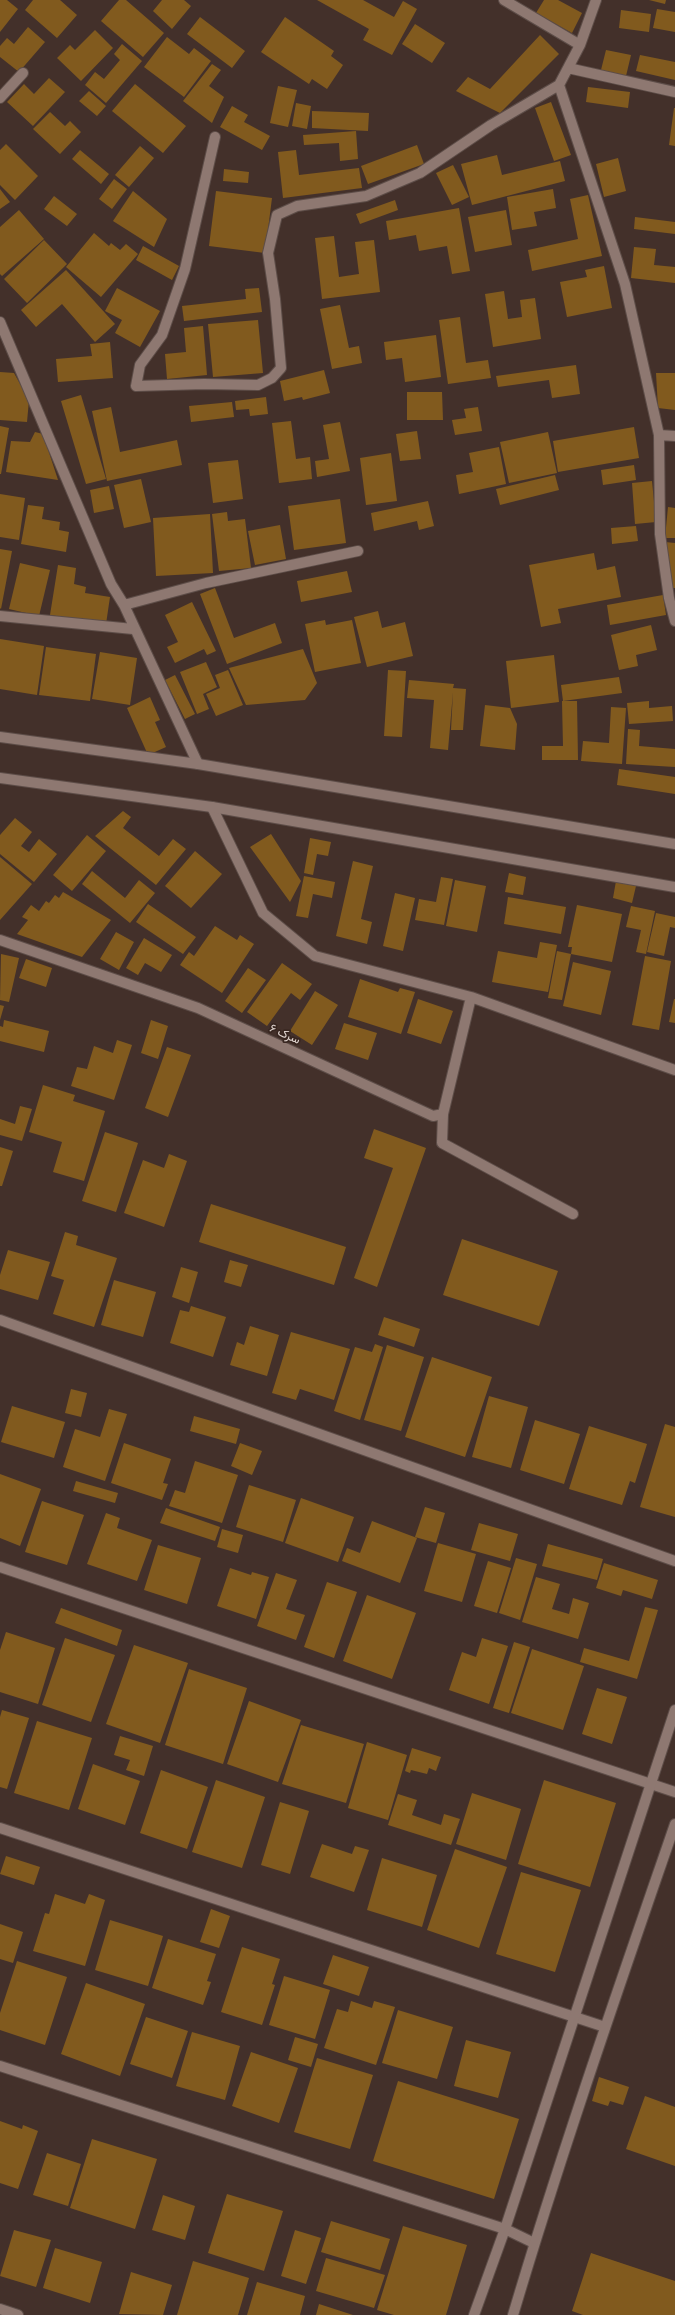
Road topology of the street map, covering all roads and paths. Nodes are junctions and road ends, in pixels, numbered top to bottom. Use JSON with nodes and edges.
{"nodes":[{"id":1,"x":504,"y":0,"type":"edge"},
{"id":2,"x":596,"y":0,"type":"edge"},
{"id":3,"x":580,"y":44,"type":"junction"},
{"id":4,"x":568,"y":68,"type":"junction"},
{"id":5,"x":23,"y":74,"type":"dead end"},
{"id":6,"x":559,"y":85,"type":"junction"},
{"id":7,"x":675,"y":92,"type":"edge"},
{"id":8,"x":0,"y":98,"type":"edge"},
{"id":9,"x":215,"y":137,"type":"dead end"},
{"id":10,"x":0,"y":322,"type":"edge"},
{"id":11,"x":659,"y":435,"type":"junction"},
{"id":12,"x":675,"y":436,"type":"edge"},
{"id":13,"x":358,"y":551,"type":"dead end"},
{"id":14,"x":124,"y":605,"type":"junction"},
{"id":15,"x":0,"y":616,"type":"edge"},
{"id":16,"x":675,"y":621,"type":"edge"},
{"id":17,"x":133,"y":629,"type":"junction"},
{"id":18,"x":0,"y":738,"type":"edge"},
{"id":19,"x":198,"y":764,"type":"junction"},
{"id":20,"x":0,"y":778,"type":"edge"},
{"id":21,"x":212,"y":807,"type":"junction"},
{"id":22,"x":675,"y":844,"type":"edge"},
{"id":23,"x":675,"y":887,"type":"edge"},
{"id":24,"x":0,"y":940,"type":"edge"},
{"id":25,"x":471,"y":997,"type":"junction"},
{"id":26,"x":675,"y":1070,"type":"edge"},
{"id":27,"x":443,"y":1114,"type":"junction"},
{"id":28,"x":572,"y":1214,"type":"dead end"},
{"id":29,"x":0,"y":1320,"type":"edge"},
{"id":30,"x":675,"y":1561,"type":"edge"},
{"id":31,"x":0,"y":1567,"type":"edge"},
{"id":32,"x":675,"y":1710,"type":"edge"},
{"id":33,"x":651,"y":1783,"type":"junction"},
{"id":34,"x":675,"y":1792,"type":"edge"},
{"id":35,"x":675,"y":1824,"type":"edge"},
{"id":36,"x":0,"y":1828,"type":"edge"},
{"id":37,"x":574,"y":2016,"type":"junction"},
{"id":38,"x":605,"y":2027,"type":"junction"},
{"id":39,"x":0,"y":2066,"type":"edge"},
{"id":40,"x":505,"y":2229,"type":"junction"},
{"id":41,"x":534,"y":2243,"type":"junction"},
{"id":42,"x":0,"y":2309,"type":"edge"},
{"id":43,"x":18,"y":2315,"type":"edge"},
{"id":44,"x":474,"y":2315,"type":"edge"},
{"id":45,"x":513,"y":2315,"type":"edge"}],
"edges":[{"from":1,"to":3,"type":"street"},
{"from":2,"to":3,"type":"street"},
{"from":3,"to":4,"type":"street"},
{"from":4,"to":6,"type":"street"},
{"from":4,"to":7,"type":"street"},
{"from":5,"to":8,"type":"street"},
{"from":6,"to":9,"type":"street"},
{"from":6,"to":11,"type":"street"},
{"from":10,"to":14,"type":"street"},
{"from":11,"to":12,"type":"street"},
{"from":11,"to":16,"type":"street"},
{"from":13,"to":14,"type":"street"},
{"from":14,"to":17,"type":"street"},
{"from":15,"to":17,"type":"street"},
{"from":17,"to":19,"type":"street"},
{"from":18,"to":19,"type":"street"},
{"from":19,"to":22,"type":"street"},
{"from":20,"to":21,"type":"street"},
{"from":21,"to":23,"type":"street"},
{"from":21,"to":25,"type":"street"},
{"from":24,"to":27,"type":"street","name":"سرک ۶"},
{"from":25,"to":26,"type":"street"},
{"from":25,"to":27,"type":"street"},
{"from":27,"to":28,"type":"street"},
{"from":29,"to":30,"type":"street"},
{"from":31,"to":33,"type":"street"},
{"from":32,"to":33,"type":"street"},
{"from":33,"to":34,"type":"street"},
{"from":33,"to":37,"type":"street"},
{"from":35,"to":38,"type":"street"},
{"from":36,"to":37,"type":"street"},
{"from":37,"to":38,"type":"street"},
{"from":37,"to":40,"type":"street"},
{"from":38,"to":41,"type":"street"},
{"from":39,"to":40,"type":"street"},
{"from":40,"to":41,"type":"street"},
{"from":40,"to":44,"type":"street"},
{"from":41,"to":45,"type":"street"},
{"from":42,"to":43,"type":"street"}]}
